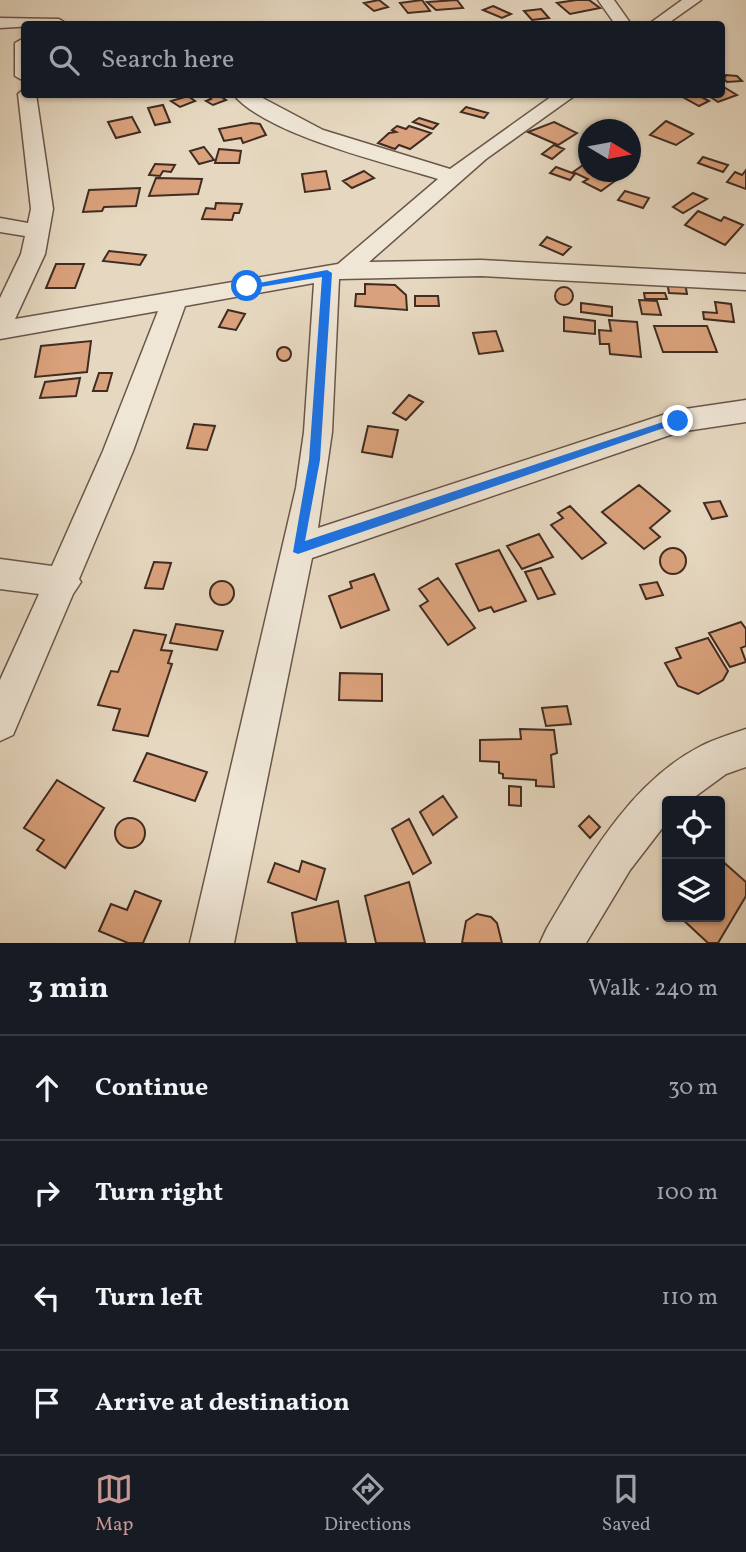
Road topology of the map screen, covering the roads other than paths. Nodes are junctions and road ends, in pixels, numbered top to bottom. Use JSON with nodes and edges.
{"nodes":[{"id":1,"x":606,"y":0,"type":"edge"},
{"id":2,"x":693,"y":0,"type":"edge"},
{"id":3,"x":31,"y":19,"type":"edge"},
{"id":4,"x":621,"y":21,"type":"edge"},
{"id":5,"x":662,"y":21,"type":"edge"},
{"id":6,"x":0,"y":23,"type":"edge"},
{"id":7,"x":0,"y":73,"type":"edge"},
{"id":8,"x":21,"y":74,"type":"edge"},
{"id":9,"x":28,"y":98,"type":"edge"},
{"id":10,"x":249,"y":98,"type":"edge"},
{"id":11,"x":562,"y":98,"type":"edge"},
{"id":12,"x":453,"y":177,"type":"junction"},
{"id":13,"x":0,"y":225,"type":"edge"},
{"id":14,"x":39,"y":232,"type":"junction"},
{"id":15,"x":336,"y":272,"type":"junction"},
{"id":16,"x":746,"y":282,"type":"edge"},
{"id":17,"x":174,"y":301,"type":"junction"},
{"id":18,"x":0,"y":324,"type":"edge"},
{"id":19,"x":0,"y":330,"type":"edge"},
{"id":20,"x":746,"y":411,"type":"edge"},
{"id":21,"x":298,"y":548,"type":"junction"},
{"id":22,"x":0,"y":574,"type":"edge"},
{"id":23,"x":64,"y":582,"type":"junction"},
{"id":24,"x":0,"y":722,"type":"edge"},
{"id":25,"x":746,"y":748,"type":"edge"},
{"id":26,"x":212,"y":943,"type":"edge"},
{"id":27,"x":562,"y":943,"type":"edge"}],
"edges":[{"from":1,"to":4,"type":"street"},
{"from":2,"to":5,"type":"street"},
{"from":3,"to":6,"type":"street"},
{"from":7,"to":8,"type":"street"},
{"from":9,"to":14,"type":"street"},
{"from":10,"to":12,"type":"street"},
{"from":11,"to":12,"type":"street"},
{"from":12,"to":15,"type":"street"},
{"from":13,"to":14,"type":"street"},
{"from":14,"to":18,"type":"street"},
{"from":15,"to":16,"type":"street"},
{"from":15,"to":17,"type":"street"},
{"from":15,"to":21,"type":"street"},
{"from":17,"to":19,"type":"street"},
{"from":17,"to":23,"type":"street"},
{"from":20,"to":21,"type":"street"},
{"from":21,"to":26,"type":"street"},
{"from":22,"to":23,"type":"street"},
{"from":23,"to":24,"type":"street"},
{"from":25,"to":27,"type":"street"}]}
